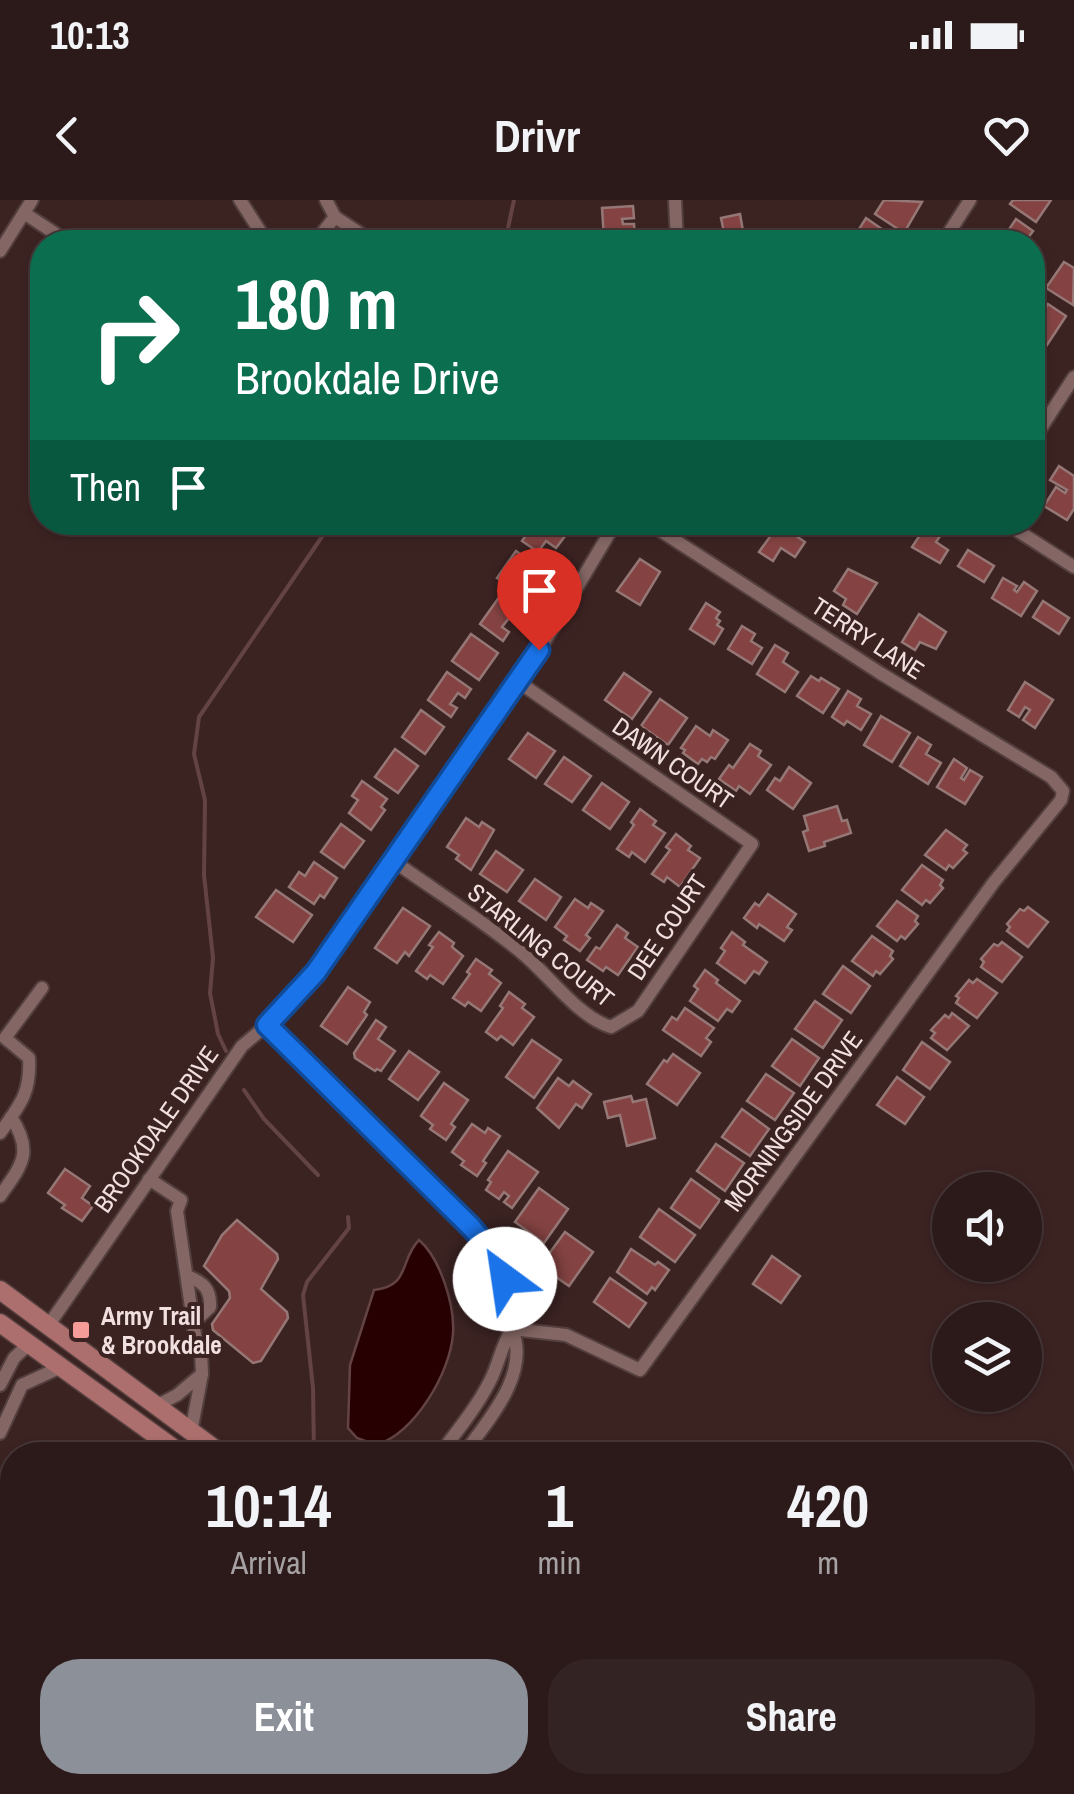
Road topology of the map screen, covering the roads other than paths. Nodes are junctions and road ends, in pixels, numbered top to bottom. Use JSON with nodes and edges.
{"nodes":[{"id":1,"x":32,"y":200,"type":"edge"},
{"id":2,"x":240,"y":200,"type":"edge"},
{"id":3,"x":326,"y":200,"type":"edge"},
{"id":4,"x":675,"y":200,"type":"edge"},
{"id":5,"x":970,"y":200,"type":"edge"},
{"id":6,"x":24,"y":213,"type":"junction"},
{"id":7,"x":336,"y":217,"type":"junction"},
{"id":8,"x":50,"y":230,"type":"edge"},
{"id":9,"x":259,"y":230,"type":"edge"},
{"id":10,"x":325,"y":230,"type":"edge"},
{"id":11,"x":355,"y":230,"type":"edge"},
{"id":12,"x":676,"y":230,"type":"edge"},
{"id":13,"x":951,"y":230,"type":"edge"},
{"id":14,"x":0,"y":250,"type":"edge"},
{"id":15,"x":1074,"y":377,"type":"edge"},
{"id":16,"x":1045,"y":422,"type":"edge"},
{"id":17,"x":608,"y":535,"type":"edge"},
{"id":18,"x":667,"y":535,"type":"edge"},
{"id":19,"x":1024,"y":535,"type":"edge"},
{"id":20,"x":1074,"y":567,"type":"edge"},
{"id":21,"x":520,"y":682,"type":"junction"},
{"id":22,"x":1063,"y":790,"type":"joint"},
{"id":23,"x":752,"y":844,"type":"joint"},
{"id":24,"x":395,"y":862,"type":"junction"},
{"id":25,"x":42,"y":988,"type":"dead end"},
{"id":26,"x":267,"y":1025,"type":"junction"},
{"id":27,"x":611,"y":1027,"type":"joint"},
{"id":28,"x":3,"y":1036,"type":"edge"},
{"id":29,"x":11,"y":1117,"type":"junction"},
{"id":30,"x":0,"y":1132,"type":"edge"},
{"id":31,"x":149,"y":1179,"type":"junction"},
{"id":32,"x":0,"y":1196,"type":"edge"},
{"id":33,"x":187,"y":1276,"type":"junction"},
{"id":34,"x":0,"y":1290,"type":"edge"},
{"id":35,"x":194,"y":1322,"type":"junction"},
{"id":36,"x":0,"y":1323,"type":"edge"},
{"id":37,"x":512,"y":1329,"type":"junction"},
{"id":38,"x":56,"y":1331,"type":"junction"},
{"id":39,"x":29,"y":1344,"type":"junction"},
{"id":40,"x":61,"y":1367,"type":"junction"},
{"id":41,"x":202,"y":1374,"type":"junction"},
{"id":42,"x":0,"y":1385,"type":"edge"},
{"id":43,"x":156,"y":1406,"type":"junction"},
{"id":44,"x":192,"y":1432,"type":"junction"},
{"id":45,"x":0,"y":1433,"type":"edge"},
{"id":46,"x":164,"y":1442,"type":"edge"},
{"id":47,"x":205,"y":1442,"type":"edge"},
{"id":48,"x":449,"y":1442,"type":"edge"},
{"id":49,"x":472,"y":1442,"type":"edge"}],
"edges":[{"from":1,"to":6,"type":"street"},
{"from":2,"to":9,"type":"street"},
{"from":3,"to":7,"type":"street"},
{"from":4,"to":12,"type":"street"},
{"from":5,"to":13,"type":"street"},
{"from":6,"to":8,"type":"street"},
{"from":6,"to":14,"type":"street"},
{"from":7,"to":10,"type":"street"},
{"from":7,"to":11,"type":"street"},
{"from":15,"to":16,"type":"street"},
{"from":17,"to":21,"type":"street","name":"BROOKDALE DRIVE"},
{"from":18,"to":22,"type":"street","name":"TERRY LANE"},
{"from":19,"to":20,"type":"street"},
{"from":21,"to":23,"type":"street","name":"DAWN COURT"},
{"from":21,"to":24,"type":"street","name":"BROOKDALE DRIVE"},
{"from":22,"to":37,"type":"street","name":"MORNINGSIDE DRIVE"},
{"from":23,"to":27,"type":"street","name":"DEE COURT"},
{"from":24,"to":26,"type":"street","name":"BROOKDALE DRIVE"},
{"from":24,"to":27,"type":"street","name":"STARLING COURT"},
{"from":25,"to":28,"type":"street"},
{"from":26,"to":31,"type":"street","name":"BROOKDALE DRIVE"},
{"from":26,"to":37,"type":"street"},
{"from":28,"to":29,"type":"street"},
{"from":29,"to":30,"type":"street"},
{"from":29,"to":32,"type":"street"},
{"from":31,"to":33,"type":"street"},
{"from":31,"to":38,"type":"street","name":"BROOKDALE DRIVE"},
{"from":33,"to":35,"type":"street"},
{"from":33,"to":35,"type":"street"},
{"from":34,"to":38,"type":"main road"},
{"from":35,"to":41,"type":"street"},
{"from":36,"to":39,"type":"main road"},
{"from":37,"to":48,"type":"street"},
{"from":37,"to":49,"type":"street"},
{"from":38,"to":39,"type":"main road"},
{"from":38,"to":43,"type":"main road"},
{"from":39,"to":40,"type":"main road"},
{"from":39,"to":42,"type":"street"},
{"from":40,"to":45,"type":"street"},
{"from":40,"to":46,"type":"main road"},
{"from":41,"to":43,"type":"street"},
{"from":41,"to":44,"type":"street"},
{"from":43,"to":44,"type":"main road"},
{"from":44,"to":47,"type":"main road"}]}
